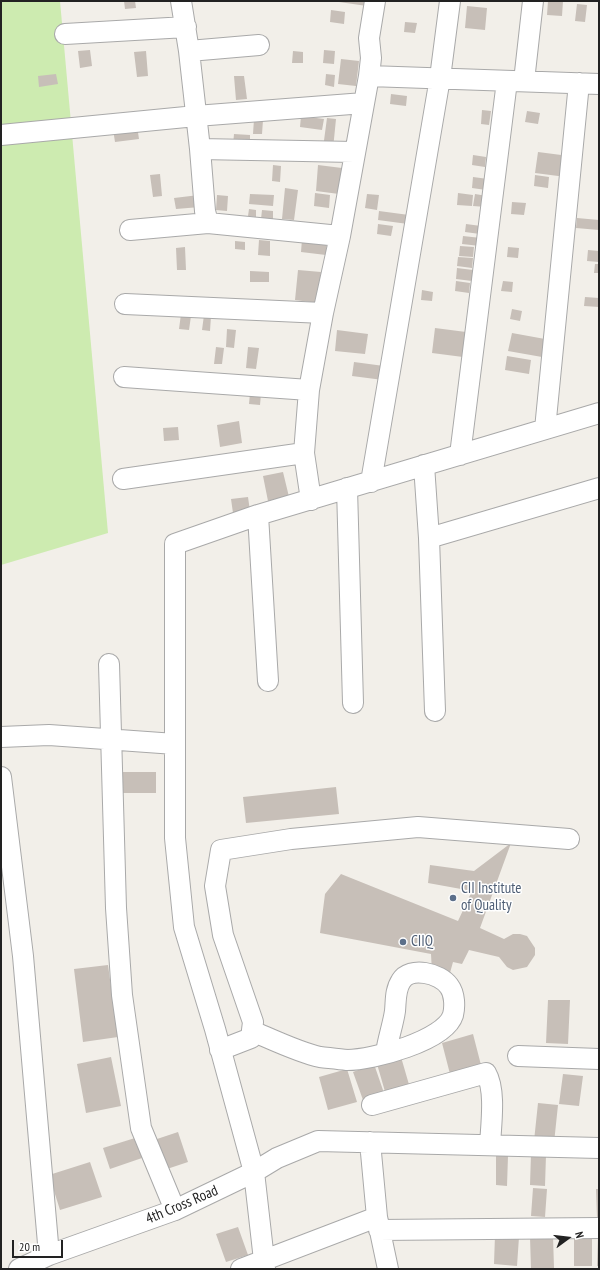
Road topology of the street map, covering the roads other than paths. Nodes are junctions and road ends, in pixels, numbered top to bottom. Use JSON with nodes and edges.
{"nodes":[{"id":1,"x":181,"y":1,"type":"edge"},
{"id":2,"x":375,"y":1,"type":"edge"},
{"id":3,"x":450,"y":1,"type":"edge"},
{"id":4,"x":533,"y":1,"type":"edge"},
{"id":5,"x":186,"y":27,"type":"junction"},
{"id":6,"x":65,"y":34,"type":"dead end"},
{"id":7,"x":259,"y":45,"type":"dead end"},
{"id":8,"x":189,"y":51,"type":"junction"},
{"id":9,"x":369,"y":76,"type":"junction"},
{"id":10,"x":440,"y":78,"type":"junction"},
{"id":11,"x":515,"y":81,"type":"junction"},
{"id":12,"x":578,"y":83,"type":"junction"},
{"id":13,"x":599,"y":84,"type":"edge"},
{"id":14,"x":364,"y":103,"type":"junction"},
{"id":15,"x":196,"y":116,"type":"junction"},
{"id":16,"x":1,"y":135,"type":"edge"},
{"id":17,"x":200,"y":149,"type":"junction"},
{"id":18,"x":354,"y":152,"type":"junction"},
{"id":19,"x":208,"y":223,"type":"junction"},
{"id":20,"x":130,"y":230,"type":"dead end"},
{"id":21,"x":340,"y":236,"type":"junction"},
{"id":22,"x":125,"y":304,"type":"dead end"},
{"id":23,"x":323,"y":313,"type":"junction"},
{"id":24,"x":124,"y":377,"type":"dead end"},
{"id":25,"x":309,"y":390,"type":"junction"},
{"id":26,"x":599,"y":413,"type":"edge"},
{"id":27,"x":546,"y":429,"type":"junction"},
{"id":28,"x":304,"y":453,"type":"junction"},
{"id":29,"x":460,"y":455,"type":"junction"},
{"id":30,"x":424,"y":465,"type":"junction"},
{"id":31,"x":123,"y":479,"type":"dead end"},
{"id":32,"x":371,"y":482,"type":"junction"},
{"id":33,"x":346,"y":488,"type":"junction"},
{"id":34,"x":599,"y":488,"type":"edge"},
{"id":35,"x":311,"y":500,"type":"junction"},
{"id":36,"x":258,"y":515,"type":"junction"},
{"id":37,"x":429,"y":538,"type":"junction"},
{"id":38,"x":109,"y":664,"type":"dead end"},
{"id":39,"x":268,"y":681,"type":"dead end"},
{"id":40,"x":353,"y":702,"type":"dead end"},
{"id":41,"x":435,"y":710,"type":"dead end"},
{"id":42,"x":1,"y":737,"type":"edge"},
{"id":43,"x":110,"y":740,"type":"junction"},
{"id":44,"x":174,"y":744,"type":"junction"},
{"id":45,"x":1,"y":777,"type":"edge"},
{"id":46,"x":569,"y":839,"type":"dead end"},
{"id":47,"x":252,"y":1031,"type":"junction"},
{"id":48,"x":220,"y":1050,"type":"junction"},
{"id":49,"x":386,"y":1052,"type":"dead end"},
{"id":50,"x":518,"y":1056,"type":"dead end"},
{"id":51,"x":599,"y":1059,"type":"edge"},
{"id":52,"x":372,"y":1106,"type":"dead end"},
{"id":53,"x":370,"y":1142,"type":"junction"},
{"id":54,"x":490,"y":1145,"type":"junction"},
{"id":55,"x":599,"y":1148,"type":"edge"},
{"id":56,"x":254,"y":1172,"type":"junction"},
{"id":57,"x":175,"y":1210,"type":"junction"},
{"id":58,"x":378,"y":1224,"type":"junction"},
{"id":59,"x":599,"y":1228,"type":"edge"},
{"id":60,"x":49,"y":1255,"type":"junction"},
{"id":61,"x":264,"y":1264,"type":"edge"},
{"id":62,"x":19,"y":1269,"type":"edge"},
{"id":63,"x":240,"y":1269,"type":"edge"},
{"id":64,"x":388,"y":1269,"type":"edge"}],
"edges":[{"from":1,"to":5,"type":"street"},
{"from":2,"to":9,"type":"street"},
{"from":3,"to":10,"type":"street"},
{"from":4,"to":11,"type":"street"},
{"from":5,"to":6,"type":"street"},
{"from":5,"to":8,"type":"street"},
{"from":7,"to":8,"type":"street"},
{"from":8,"to":15,"type":"street"},
{"from":9,"to":10,"type":"street"},
{"from":9,"to":14,"type":"street"},
{"from":10,"to":11,"type":"street"},
{"from":10,"to":32,"type":"street"},
{"from":11,"to":12,"type":"street"},
{"from":11,"to":29,"type":"street"},
{"from":12,"to":13,"type":"street"},
{"from":12,"to":27,"type":"street"},
{"from":14,"to":15,"type":"street"},
{"from":14,"to":18,"type":"street"},
{"from":15,"to":16,"type":"street"},
{"from":15,"to":17,"type":"street"},
{"from":17,"to":18,"type":"street"},
{"from":17,"to":19,"type":"street"},
{"from":18,"to":21,"type":"street"},
{"from":19,"to":20,"type":"street"},
{"from":19,"to":21,"type":"street"},
{"from":21,"to":23,"type":"street"},
{"from":22,"to":23,"type":"street"},
{"from":23,"to":25,"type":"street"},
{"from":24,"to":25,"type":"street"},
{"from":25,"to":28,"type":"street"},
{"from":26,"to":27,"type":"street"},
{"from":27,"to":29,"type":"street"},
{"from":28,"to":31,"type":"street"},
{"from":28,"to":35,"type":"street"},
{"from":29,"to":30,"type":"street"},
{"from":30,"to":32,"type":"street"},
{"from":30,"to":37,"type":"street"},
{"from":32,"to":33,"type":"street"},
{"from":33,"to":35,"type":"street"},
{"from":33,"to":40,"type":"street"},
{"from":34,"to":37,"type":"street"},
{"from":35,"to":36,"type":"street"},
{"from":36,"to":39,"type":"street"},
{"from":36,"to":44,"type":"street"},
{"from":37,"to":41,"type":"street"},
{"from":38,"to":43,"type":"street"},
{"from":42,"to":43,"type":"street"},
{"from":43,"to":44,"type":"street"},
{"from":43,"to":57,"type":"street"},
{"from":44,"to":48,"type":"street"},
{"from":45,"to":60,"type":"street"},
{"from":46,"to":47,"type":"street"},
{"from":47,"to":48,"type":"street"},
{"from":47,"to":49,"type":"street"},
{"from":48,"to":56,"type":"street"},
{"from":50,"to":51,"type":"street"},
{"from":52,"to":54,"type":"street"},
{"from":53,"to":54,"type":"street","name":"4th Cross Road"},
{"from":53,"to":56,"type":"street","name":"4th Cross Road"},
{"from":53,"to":58,"type":"street"},
{"from":54,"to":55,"type":"street","name":"4th Cross Road"},
{"from":56,"to":57,"type":"street","name":"4th Cross Road"},
{"from":56,"to":61,"type":"street"},
{"from":57,"to":60,"type":"street","name":"4th Cross Road"},
{"from":58,"to":59,"type":"street"},
{"from":58,"to":61,"type":"street"},
{"from":58,"to":64,"type":"street"},
{"from":60,"to":62,"type":"street","name":"4th Cross Road"},
{"from":61,"to":63,"type":"street"}]}
